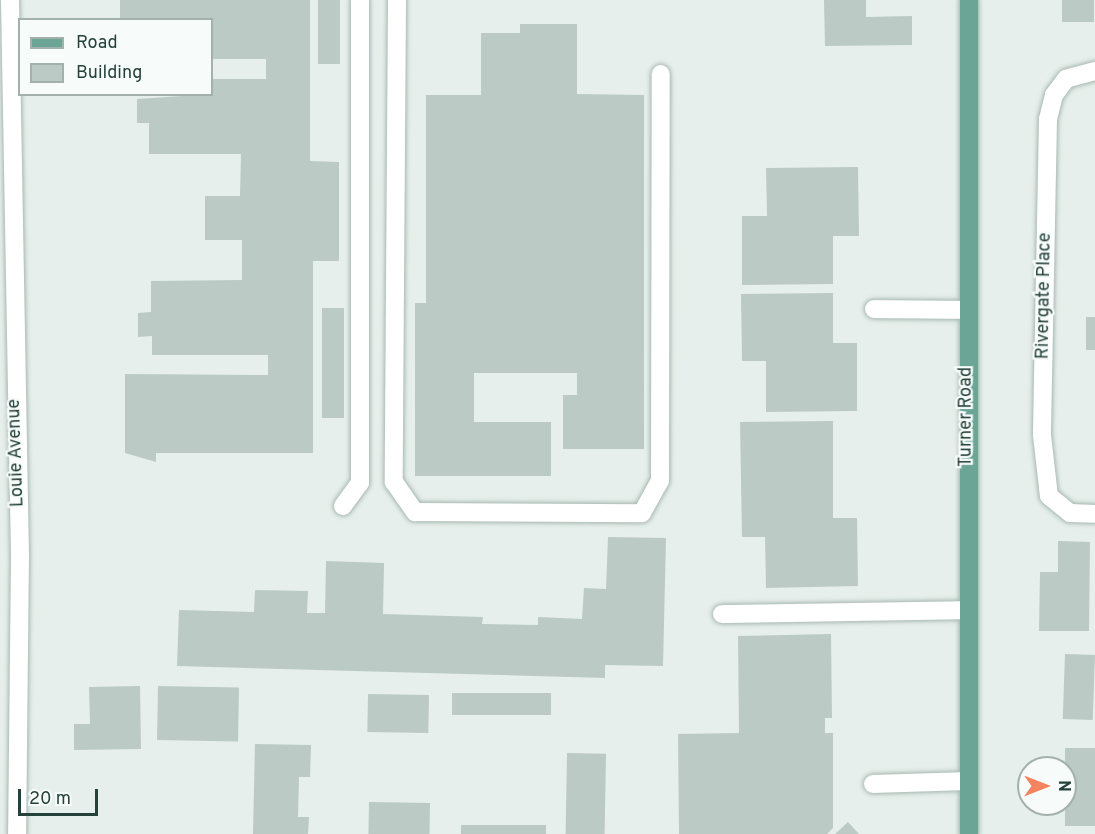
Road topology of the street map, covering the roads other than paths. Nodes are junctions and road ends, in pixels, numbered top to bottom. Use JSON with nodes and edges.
{"nodes":[{"id":1,"x":10,"y":0,"type":"edge"},
{"id":2,"x":360,"y":0,"type":"edge"},
{"id":3,"x":397,"y":0,"type":"edge"},
{"id":4,"x":969,"y":0,"type":"edge"},
{"id":5,"x":1095,"y":71,"type":"edge"},
{"id":6,"x":661,"y":74,"type":"dead end"},
{"id":7,"x":5,"y":150,"type":"edge"},
{"id":8,"x":874,"y":309,"type":"dead end"},
{"id":9,"x":967,"y":310,"type":"junction"},
{"id":10,"x":8,"y":434,"type":"edge"},
{"id":11,"x":343,"y":506,"type":"dead end"},
{"id":12,"x":1095,"y":514,"type":"edge"},
{"id":13,"x":968,"y":610,"type":"junction"},
{"id":14,"x":722,"y":615,"type":"dead end"},
{"id":15,"x":968,"y":781,"type":"junction"},
{"id":16,"x":873,"y":784,"type":"dead end"},
{"id":17,"x":17,"y":834,"type":"edge"},
{"id":18,"x":969,"y":834,"type":"edge"}],
"edges":[{"from":1,"to":7,"type":"street","name":"Louie Avenue"},
{"from":2,"to":11,"type":"street"},
{"from":3,"to":6,"type":"street"},
{"from":4,"to":9,"type":"main road","name":"Turner Road"},
{"from":5,"to":12,"type":"street","name":"Rivergate Place"},
{"from":7,"to":10,"type":"street","name":"Louie Avenue"},
{"from":8,"to":9,"type":"street"},
{"from":9,"to":13,"type":"main road","name":"Turner Road"},
{"from":10,"to":17,"type":"street","name":"Louie Avenue"},
{"from":13,"to":14,"type":"street"},
{"from":13,"to":15,"type":"main road","name":"Turner Road"},
{"from":15,"to":16,"type":"street"},
{"from":15,"to":18,"type":"main road","name":"Turner Road"}]}
